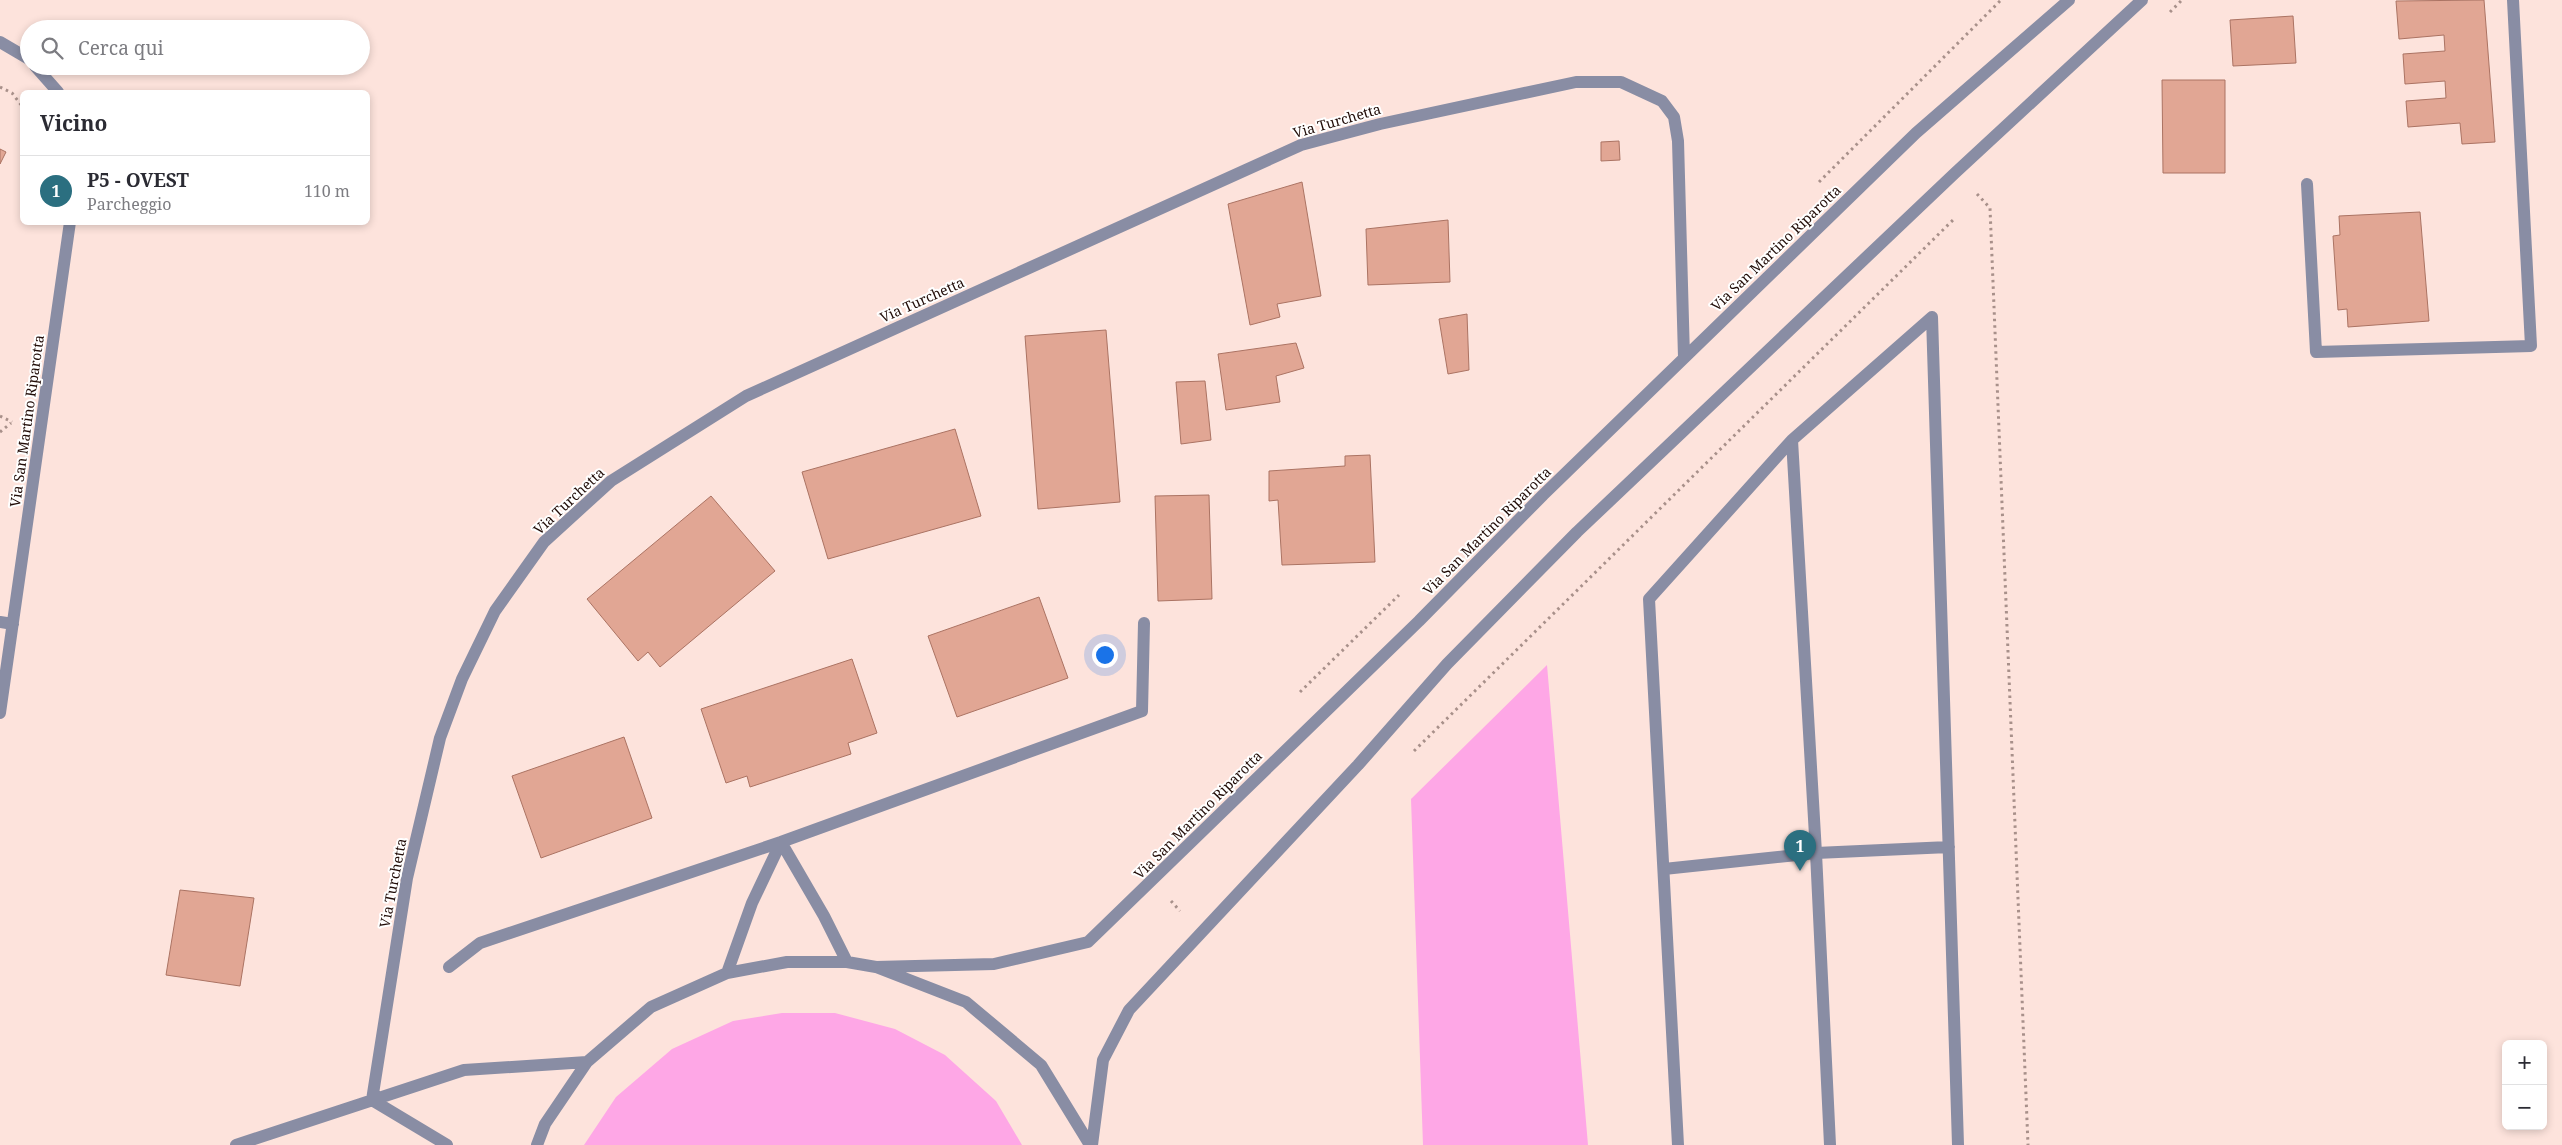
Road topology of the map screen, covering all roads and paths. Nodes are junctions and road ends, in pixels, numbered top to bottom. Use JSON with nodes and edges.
{"nodes":[{"id":1,"x":2001,"y":0,"type":"edge"},
{"id":2,"x":2068,"y":0,"type":"edge"},
{"id":3,"x":2142,"y":0,"type":"edge"},
{"id":4,"x":2514,"y":0,"type":"edge"},
{"id":5,"x":0,"y":42,"type":"edge"},
{"id":6,"x":20,"y":54,"type":"edge"},
{"id":7,"x":43,"y":75,"type":"edge"},
{"id":8,"x":0,"y":87,"type":"edge"},
{"id":9,"x":56,"y":90,"type":"edge"},
{"id":10,"x":20,"y":103,"type":"edge"},
{"id":11,"x":1817,"y":184,"type":"dead end"},
{"id":12,"x":2307,"y":184,"type":"dead end"},
{"id":13,"x":1971,"y":202,"type":"dead end"},
{"id":14,"x":1956,"y":216,"type":"dead end"},
{"id":15,"x":70,"y":225,"type":"edge"},
{"id":16,"x":1684,"y":357,"type":"junction"},
{"id":17,"x":0,"y":416,"type":"edge"},
{"id":18,"x":12,"y":422,"type":"dead end"},
{"id":19,"x":1792,"y":440,"type":"junction"},
{"id":20,"x":6,"y":623,"type":"edge"},
{"id":21,"x":1144,"y":623,"type":"dead end"},
{"id":22,"x":0,"y":714,"type":"edge"},
{"id":23,"x":1409,"y":755,"type":"dead end"},
{"id":24,"x":781,"y":842,"type":"junction"},
{"id":25,"x":1949,"y":847,"type":"junction"},
{"id":26,"x":1816,"y":853,"type":"junction"},
{"id":27,"x":1664,"y":868,"type":"junction"},
{"id":28,"x":1152,"y":882,"type":"junction"},
{"id":29,"x":1201,"y":932,"type":"junction"},
{"id":30,"x":847,"y":962,"type":"junction"},
{"id":31,"x":449,"y":967,"type":"dead end"},
{"id":32,"x":876,"y":967,"type":"junction"},
{"id":33,"x":727,"y":973,"type":"junction"},
{"id":34,"x":587,"y":1062,"type":"junction"},
{"id":35,"x":372,"y":1100,"type":"junction"},
{"id":36,"x":236,"y":1145,"type":"edge"},
{"id":37,"x":447,"y":1145,"type":"edge"},
{"id":38,"x":537,"y":1145,"type":"edge"},
{"id":39,"x":1091,"y":1145,"type":"edge"},
{"id":40,"x":1678,"y":1145,"type":"edge"},
{"id":41,"x":1830,"y":1145,"type":"edge"},
{"id":42,"x":1958,"y":1145,"type":"edge"},
{"id":43,"x":2028,"y":1145,"type":"edge"}],
"edges":[{"from":1,"to":11,"type":"path"},
{"from":2,"to":16,"type":"street","name":"Via San Martino Riparotta"},
{"from":3,"to":29,"type":"street"},
{"from":4,"to":12,"type":"street"},
{"from":5,"to":6,"type":"street"},
{"from":7,"to":9,"type":"street"},
{"from":8,"to":10,"type":"path"},
{"from":13,"to":43,"type":"path"},
{"from":14,"to":23,"type":"path"},
{"from":15,"to":20,"type":"street","name":"Via San Martino Riparotta"},
{"from":16,"to":28,"type":"street","name":"Via San Martino Riparotta"},
{"from":16,"to":35,"type":"street","name":"Via Turchetta"},
{"from":17,"to":18,"type":"path"},
{"from":19,"to":25,"type":"street"},
{"from":19,"to":26,"type":"street"},
{"from":19,"to":27,"type":"street"},
{"from":20,"to":22,"type":"street","name":"Via San Martino Riparotta"},
{"from":21,"to":24,"type":"street"},
{"from":24,"to":30,"type":"street"},
{"from":24,"to":31,"type":"street"},
{"from":24,"to":33,"type":"street"},
{"from":25,"to":26,"type":"street"},
{"from":25,"to":42,"type":"street"},
{"from":26,"to":27,"type":"street"},
{"from":26,"to":41,"type":"street"},
{"from":27,"to":40,"type":"street"},
{"from":28,"to":29,"type":"path"},
{"from":28,"to":32,"type":"street","name":"Via San Martino Riparotta"},
{"from":29,"to":39,"type":"street"},
{"from":30,"to":32,"type":"street"},
{"from":30,"to":33,"type":"street"},
{"from":32,"to":39,"type":"street"},
{"from":33,"to":34,"type":"street"},
{"from":34,"to":35,"type":"street"},
{"from":34,"to":38,"type":"street"},
{"from":35,"to":36,"type":"street"},
{"from":35,"to":37,"type":"street"}]}
